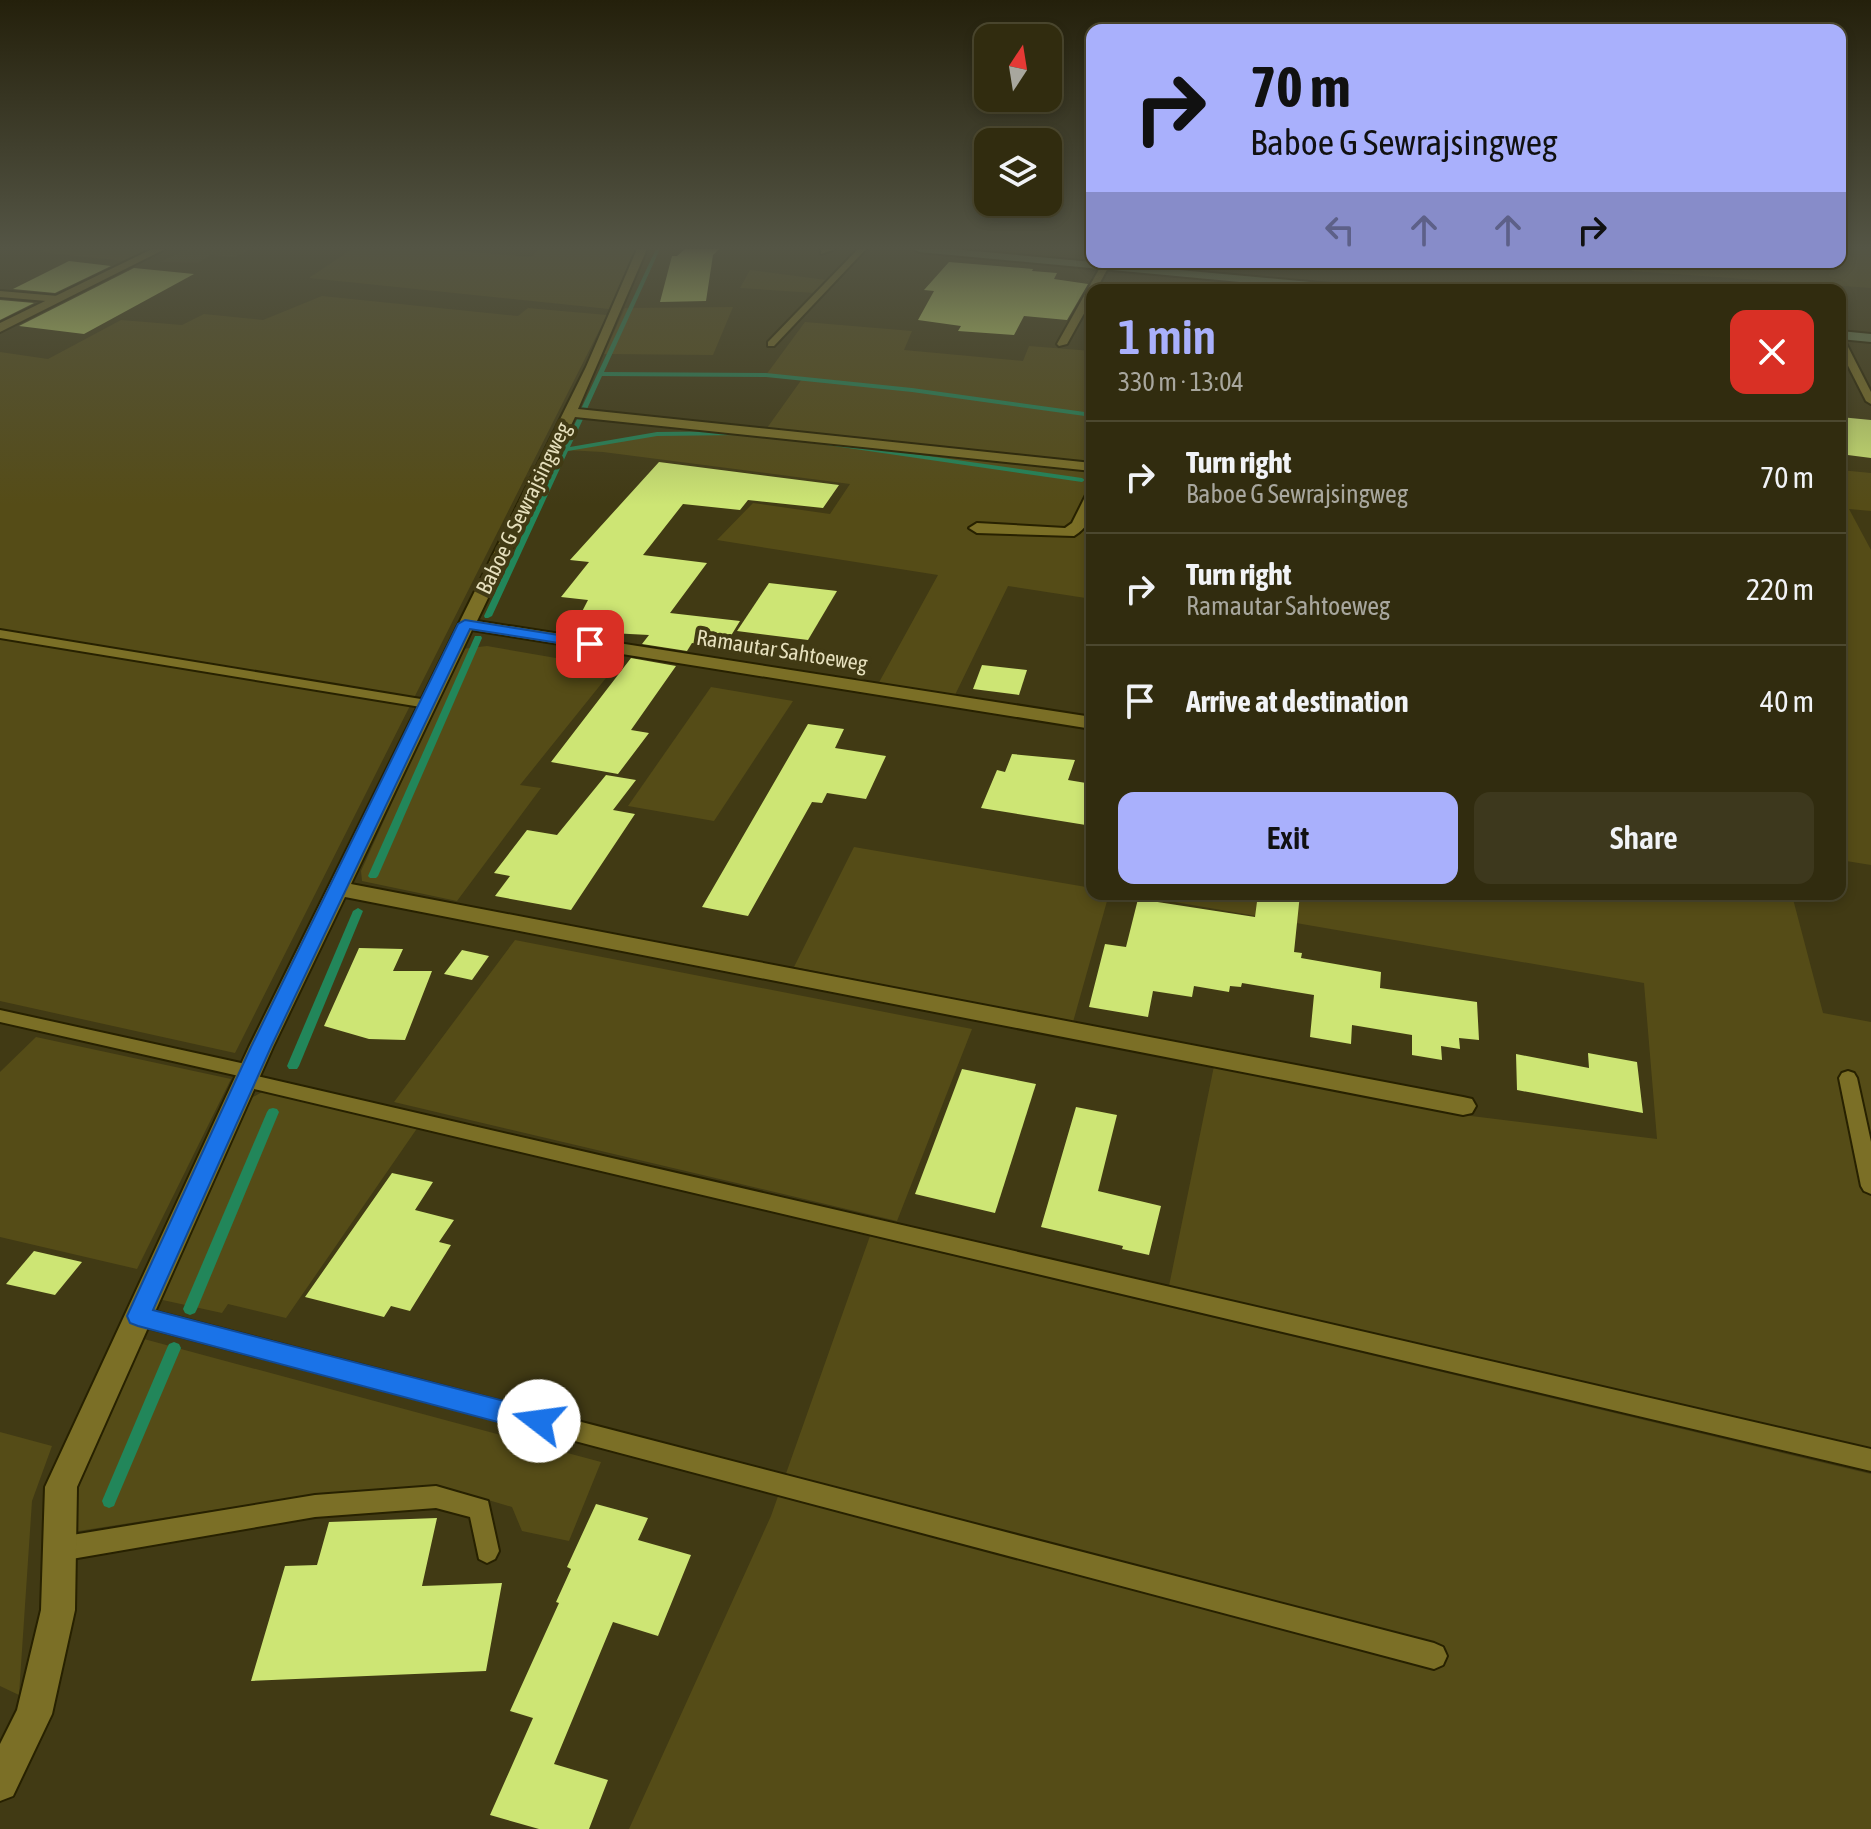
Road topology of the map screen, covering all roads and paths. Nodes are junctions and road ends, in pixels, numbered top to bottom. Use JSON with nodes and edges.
{"nodes":[{"id":1,"x":604,"y":334,"type":"edge"},
{"id":2,"x":780,"y":334,"type":"edge"},
{"id":3,"x":1067,"y":334,"type":"edge"},
{"id":4,"x":1846,"y":336,"type":"edge"},
{"id":5,"x":1871,"y":338,"type":"edge"},
{"id":6,"x":771,"y":344,"type":"dead end"},
{"id":7,"x":1062,"y":344,"type":"dead end"},
{"id":8,"x":1846,"y":353,"type":"edge"},
{"id":9,"x":1871,"y":401,"type":"edge"},
{"id":10,"x":570,"y":412,"type":"junction"},
{"id":11,"x":1086,"y":466,"type":"edge"},
{"id":12,"x":1086,"y":510,"type":"edge"},
{"id":13,"x":977,"y":528,"type":"dead end"},
{"id":14,"x":465,"y":624,"type":"junction"},
{"id":15,"x":0,"y":634,"type":"edge"},
{"id":16,"x":427,"y":704,"type":"junction"},
{"id":17,"x":1086,"y":722,"type":"edge"},
{"id":18,"x":337,"y":888,"type":"junction"},
{"id":19,"x":0,"y":1016,"type":"edge"},
{"id":20,"x":248,"y":1076,"type":"junction"},
{"id":21,"x":1848,"y":1078,"type":"dead end"},
{"id":22,"x":1463,"y":1106,"type":"dead end"},
{"id":23,"x":1871,"y":1186,"type":"edge"},
{"id":24,"x":138,"y":1316,"type":"junction"},
{"id":25,"x":1871,"y":1460,"type":"edge"},
{"id":26,"x":60,"y":1549,"type":"junction"},
{"id":27,"x":487,"y":1551,"type":"dead end"},
{"id":28,"x":1434,"y":1656,"type":"dead end"},
{"id":29,"x":0,"y":1783,"type":"edge"}],
"edges":[{"from":1,"to":10,"type":"street","name":"Baboe G Sewrajsingweg"},
{"from":2,"to":6,"type":"lane"},
{"from":3,"to":7,"type":"lane"},
{"from":4,"to":5,"type":"main road"},
{"from":8,"to":9,"type":"lane"},
{"from":10,"to":11,"type":"street"},
{"from":10,"to":14,"type":"street","name":"Baboe G Sewrajsingweg"},
{"from":12,"to":13,"type":"street"},
{"from":14,"to":16,"type":"street","name":"Baboe G Sewrajsingweg"},
{"from":14,"to":17,"type":"street","name":"Ramautar Sahtoeweg"},
{"from":15,"to":16,"type":"lane"},
{"from":16,"to":18,"type":"street","name":"Baboe G Sewrajsingweg"},
{"from":18,"to":20,"type":"street","name":"Baboe G Sewrajsingweg"},
{"from":18,"to":22,"type":"street"},
{"from":19,"to":20,"type":"lane"},
{"from":20,"to":24,"type":"street","name":"Baboe G Sewrajsingweg"},
{"from":20,"to":25,"type":"lane"},
{"from":21,"to":23,"type":"lane"},
{"from":24,"to":26,"type":"street","name":"Baboe G Sewrajsingweg"},
{"from":24,"to":28,"type":"lane"},
{"from":26,"to":27,"type":"lane"},
{"from":26,"to":29,"type":"street","name":"Baboe G Sewrajsingweg"}]}
